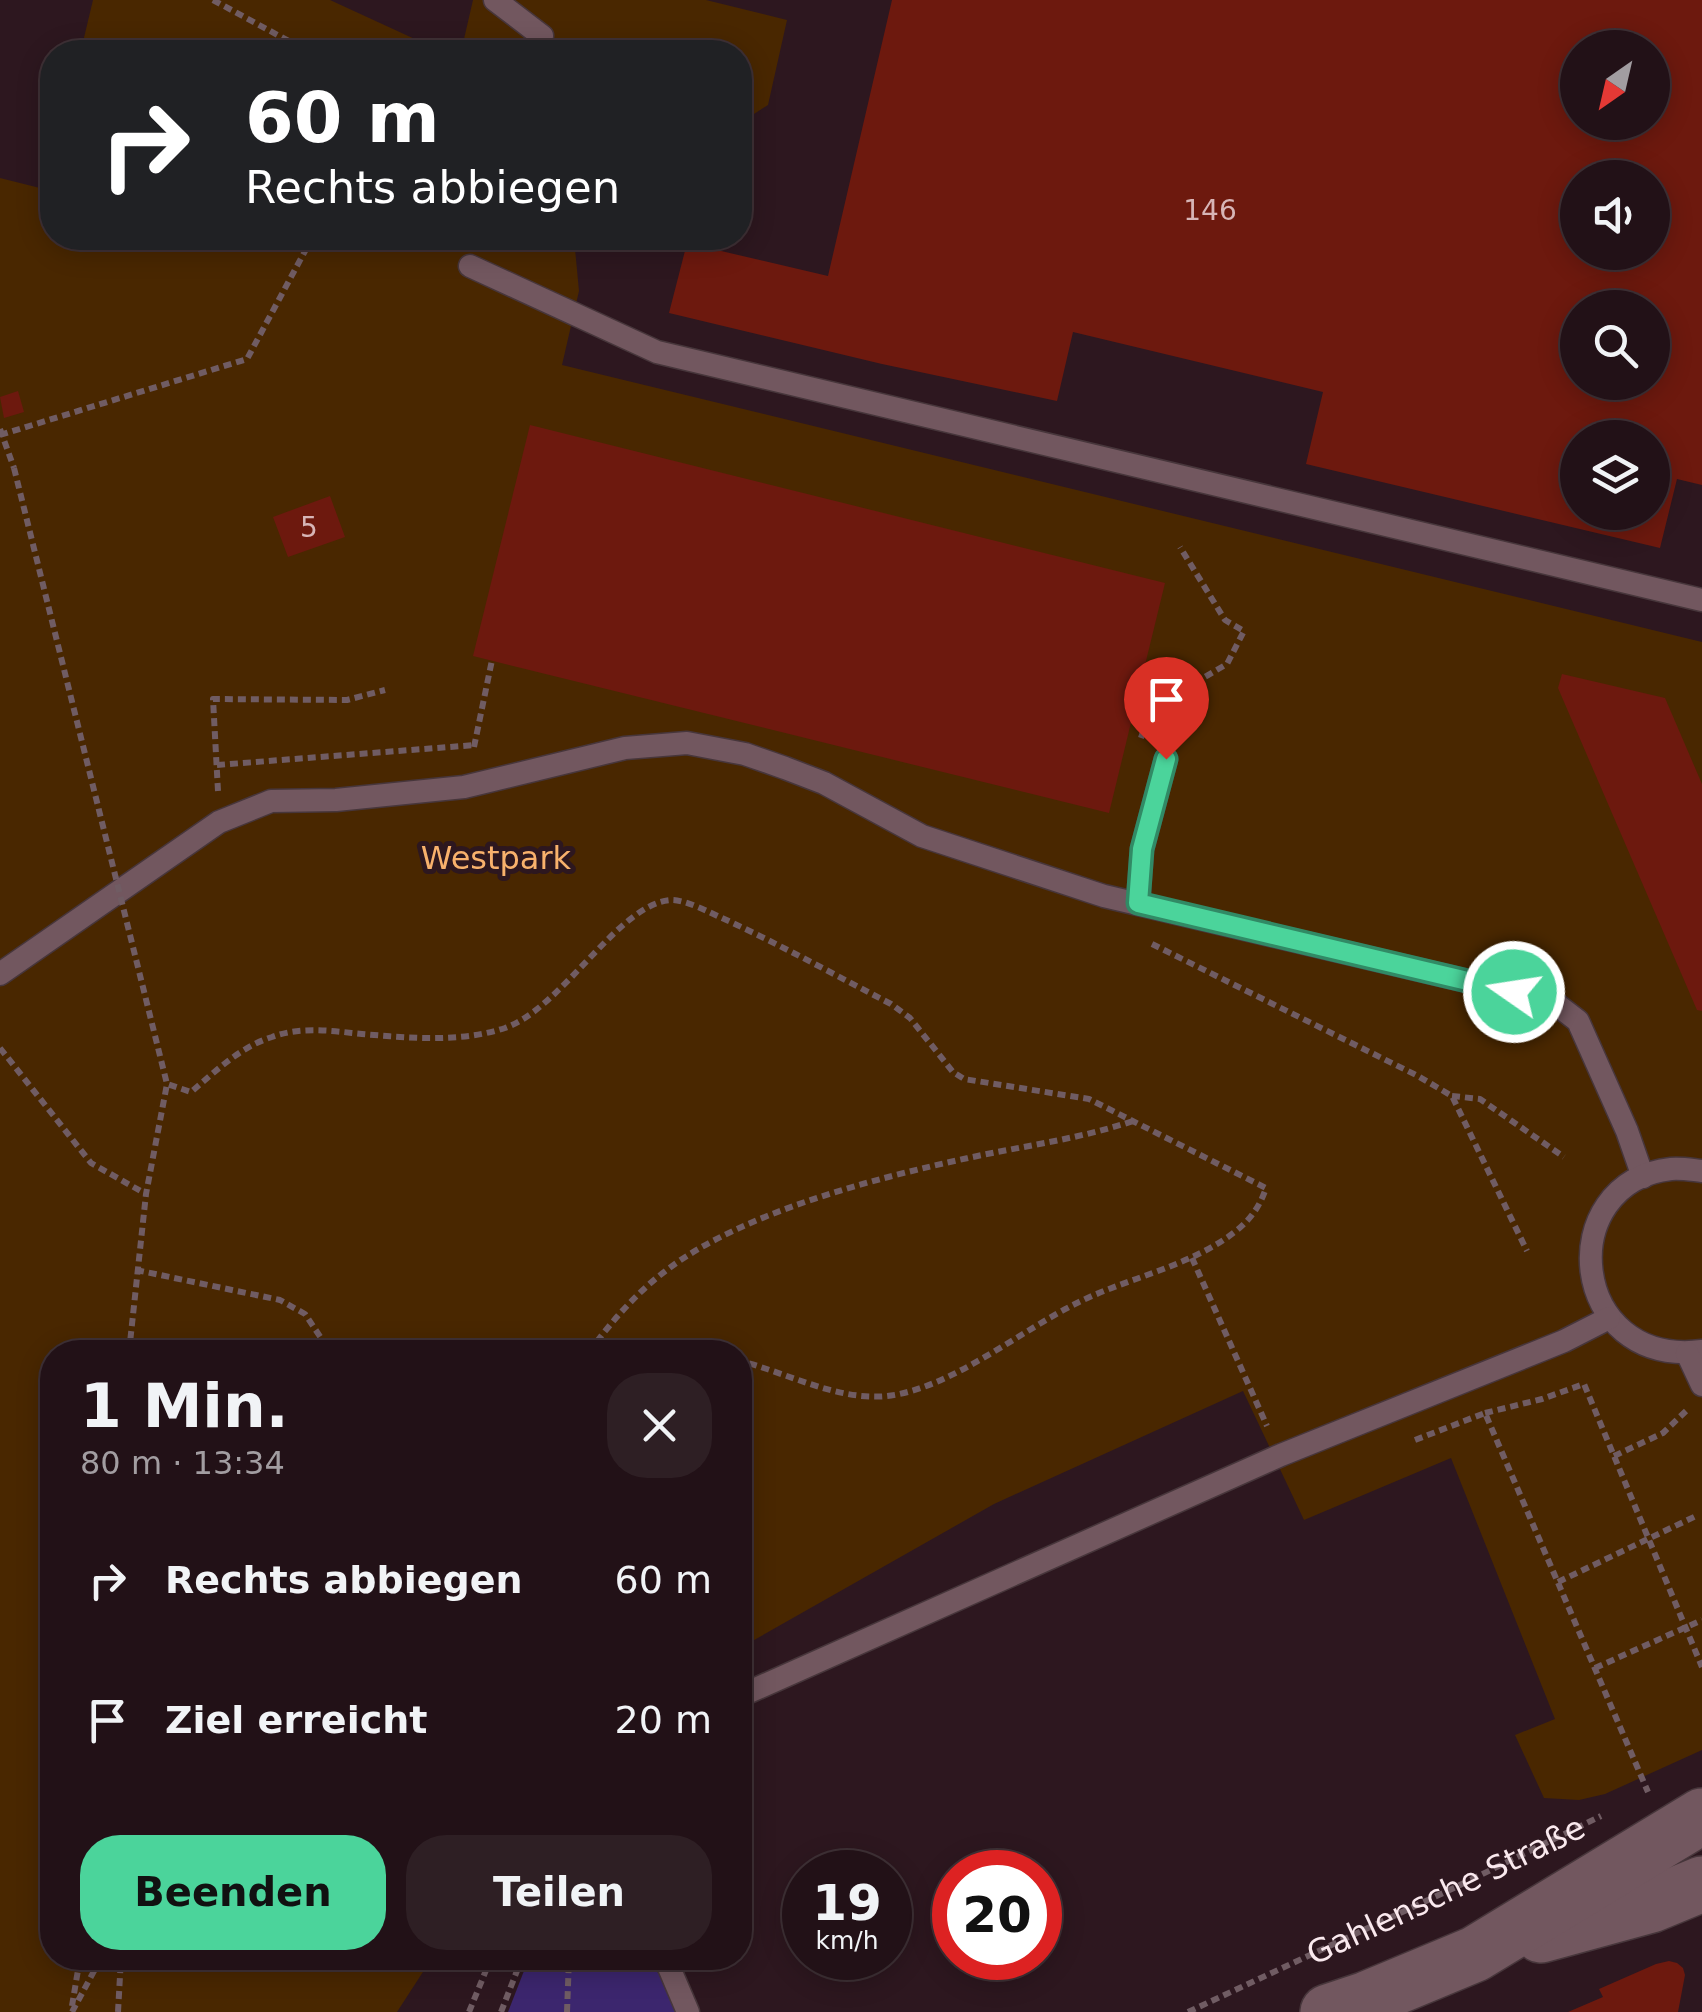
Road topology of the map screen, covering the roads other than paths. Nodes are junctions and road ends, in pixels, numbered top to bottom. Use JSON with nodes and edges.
{"nodes":[{"id":1,"x":496,"y":0,"type":"edge"},
{"id":2,"x":541,"y":40,"type":"edge"},
{"id":3,"x":470,"y":266,"type":"dead end"},
{"id":4,"x":1702,"y":600,"type":"edge"},
{"id":5,"x":1166,"y":759,"type":"dead end"},
{"id":6,"x":1138,"y":903,"type":"junction"},
{"id":7,"x":0,"y":974,"type":"edge"},
{"id":8,"x":1702,"y":1171,"type":"edge"},
{"id":9,"x":1643,"y":1177,"type":"junction"},
{"id":10,"x":1609,"y":1318,"type":"junction"},
{"id":11,"x":1694,"y":1352,"type":"edge"},
{"id":12,"x":1702,"y":1384,"type":"edge"},
{"id":13,"x":752,"y":1691,"type":"edge"},
{"id":14,"x":1702,"y":1816,"type":"edge"},
{"id":15,"x":1702,"y":1884,"type":"edge"},
{"id":16,"x":1676,"y":1910,"type":"edge"},
{"id":17,"x":1476,"y":1954,"type":"junction"},
{"id":18,"x":670,"y":1970,"type":"edge"},
{"id":19,"x":688,"y":2012,"type":"edge"},
{"id":20,"x":1328,"y":2012,"type":"edge"}],
"edges":[{"from":1,"to":2,"type":"lane"},
{"from":3,"to":4,"type":"lane"},
{"from":5,"to":6,"type":"lane"},
{"from":6,"to":7,"type":"lane"},
{"from":6,"to":9,"type":"lane"},
{"from":8,"to":9,"type":"lane"},
{"from":9,"to":10,"type":"lane"},
{"from":10,"to":11,"type":"lane"},
{"from":10,"to":13,"type":"lane"},
{"from":11,"to":12,"type":"lane"},
{"from":14,"to":17,"type":"street","name":"Gahlensche Straße"},
{"from":15,"to":16,"type":"street","name":"Gahlensche Straße"},
{"from":16,"to":17,"type":"street","name":"Gahlensche Straße"},
{"from":17,"to":20,"type":"street","name":"Gahlensche Straße"},
{"from":18,"to":19,"type":"lane"}]}
